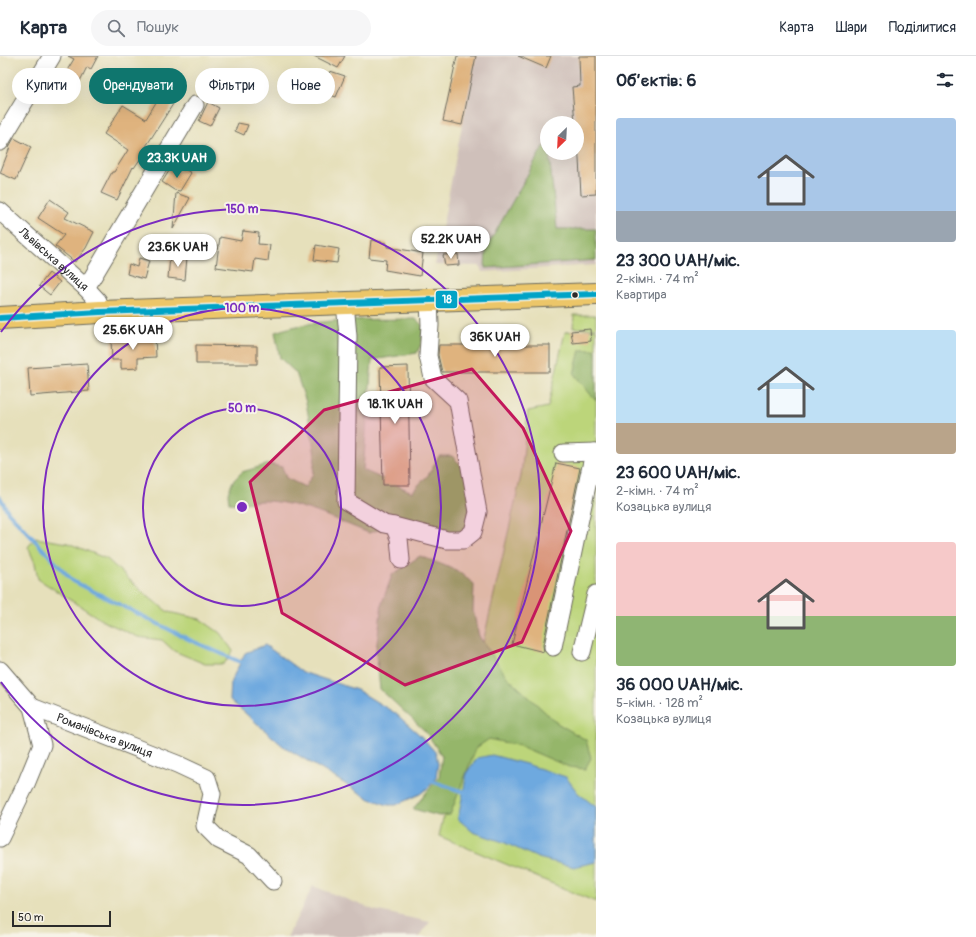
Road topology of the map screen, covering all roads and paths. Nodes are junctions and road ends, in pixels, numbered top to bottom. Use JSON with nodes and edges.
{"nodes":[{"id":1,"x":52,"y":56,"type":"edge"},
{"id":2,"x":196,"y":106,"type":"dead end"},
{"id":3,"x":0,"y":142,"type":"edge"},
{"id":4,"x":0,"y":211,"type":"edge"},
{"id":5,"x":86,"y":288,"type":"junction"},
{"id":6,"x":596,"y":294,"type":"edge"},
{"id":7,"x":429,"y":300,"type":"junction"},
{"id":8,"x":345,"y":303,"type":"junction"},
{"id":9,"x":100,"y":312,"type":"junction"},
{"id":10,"x":0,"y":318,"type":"edge"},
{"id":11,"x":595,"y":452,"type":"edge"},
{"id":12,"x":563,"y":453,"type":"dead end"},
{"id":13,"x":394,"y":526,"type":"junction"},
{"id":14,"x":401,"y":560,"type":"dead end"},
{"id":15,"x":596,"y":594,"type":"edge"},
{"id":16,"x":553,"y":647,"type":"dead end"},
{"id":17,"x":582,"y":652,"type":"dead end"},
{"id":18,"x":0,"y":670,"type":"edge"},
{"id":19,"x":32,"y":707,"type":"junction"},
{"id":20,"x":0,"y":838,"type":"edge"},
{"id":21,"x":273,"y":881,"type":"dead end"}],
"edges":[{"from":1,"to":3,"type":"street"},
{"from":2,"to":5,"type":"street"},
{"from":4,"to":5,"type":"street","name":"Львівська вулиця"},
{"from":5,"to":9,"type":"street","name":"Львівська вулиця"},
{"from":6,"to":7,"type":"main road"},
{"from":7,"to":8,"type":"main road"},
{"from":7,"to":13,"type":"street"},
{"from":8,"to":9,"type":"main road"},
{"from":8,"to":13,"type":"street"},
{"from":9,"to":10,"type":"main road"},
{"from":11,"to":12,"type":"street"},
{"from":11,"to":16,"type":"street"},
{"from":13,"to":14,"type":"street"},
{"from":15,"to":17,"type":"street"},
{"from":18,"to":19,"type":"street","name":"Романівська вулиця"},
{"from":19,"to":20,"type":"street","name":"Романівська вулиця"},
{"from":19,"to":21,"type":"street","name":"Романівська вулиця"}]}
